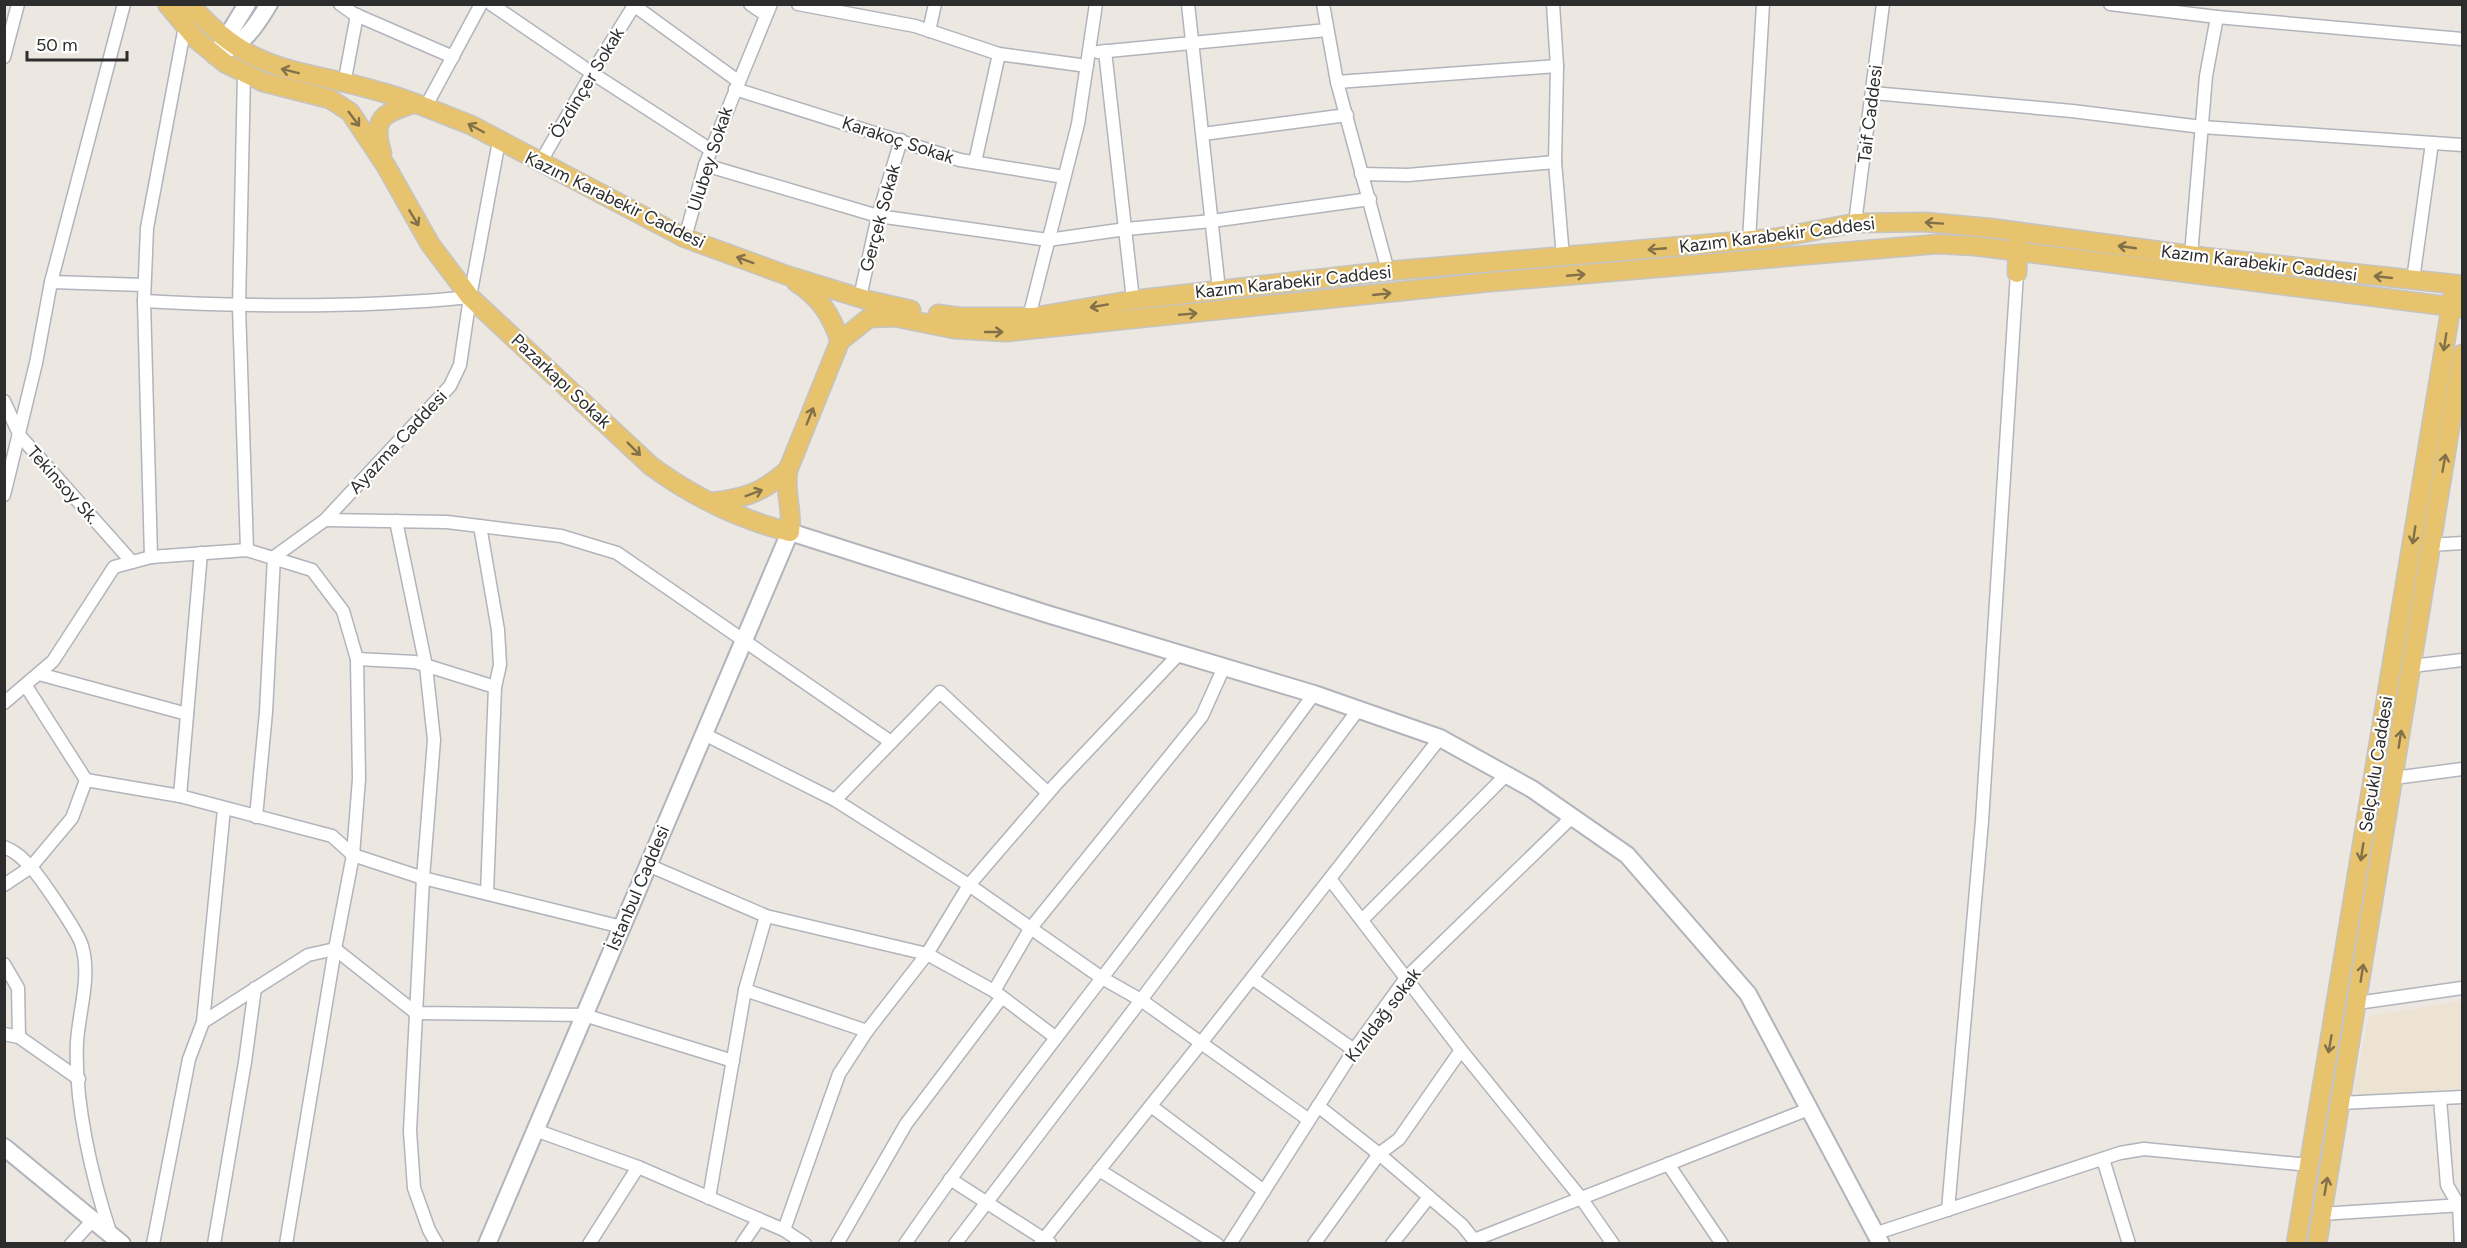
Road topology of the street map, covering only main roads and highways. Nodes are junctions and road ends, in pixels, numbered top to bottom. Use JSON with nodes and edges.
{"nodes":[{"id":1,"x":167,"y":4,"type":"edge"},
{"id":2,"x":190,"y":4,"type":"edge"},
{"id":3,"x":247,"y":4,"type":"edge"},
{"id":4,"x":269,"y":4,"type":"edge"},
{"id":5,"x":230,"y":43,"type":"junction"},
{"id":6,"x":215,"y":56,"type":"junction"},
{"id":7,"x":419,"y":106,"type":"junction"},
{"id":8,"x":386,"y":166,"type":"junction"},
{"id":9,"x":2018,"y":231,"type":"junction"},
{"id":10,"x":2027,"y":253,"type":"junction"},
{"id":11,"x":2017,"y":273,"type":"road end"},
{"id":12,"x":786,"y":275,"type":"junction"},
{"id":13,"x":2459,"y":285,"type":"edge"},
{"id":14,"x":2457,"y":307,"type":"edge"},
{"id":15,"x":840,"y":341,"type":"junction"},
{"id":16,"x":2463,"y":354,"type":"edge"},
{"id":17,"x":2458,"y":408,"type":"edge"},
{"id":18,"x":788,"y":470,"type":"junction"},
{"id":19,"x":713,"y":502,"type":"junction"},
{"id":20,"x":790,"y":532,"type":"junction"},
{"id":21,"x":2387,"y":697,"type":"junction"},
{"id":22,"x":2406,"y":701,"type":"junction"},
{"id":23,"x":2337,"y":1002,"type":"junction"},
{"id":24,"x":2357,"y":1003,"type":"junction"},
{"id":25,"x":4,"y":1147,"type":"edge"},
{"id":26,"x":1879,"y":1238,"type":"edge"},
{"id":27,"x":116,"y":1239,"type":"edge"},
{"id":28,"x":487,"y":1244,"type":"edge"},
{"id":29,"x":2296,"y":1244,"type":"edge"},
{"id":30,"x":2317,"y":1244,"type":"edge"}],
"edges":[{"from":1,"to":6,"type":"main road"},
{"from":2,"to":5,"type":"main road","name":"Kazım Karabekir Caddesi"},
{"from":3,"to":5,"type":"main road"},
{"from":4,"to":5,"type":"main road"},
{"from":5,"to":6,"type":"main road"},
{"from":7,"to":5,"type":"main road","name":"Kazım Karabekir Caddesi","one_way":true},
{"from":6,"to":8,"type":"main road","one_way":true},
{"from":7,"to":8,"type":"main road"},
{"from":12,"to":7,"type":"main road","name":"Kazım Karabekir Caddesi","one_way":true},
{"from":8,"to":19,"type":"main road","name":"Pazarkapı Sokak","one_way":true},
{"from":9,"to":10,"type":"main road"},
{"from":9,"to":12,"type":"main road","name":"Kazım Karabekir Caddesi","one_way":true},
{"from":13,"to":9,"type":"main road","name":"Kazım Karabekir Caddesi","one_way":true},
{"from":10,"to":11,"type":"main road"},
{"from":10,"to":14,"type":"main road","name":"Kazım Karabekir Caddesi"},
{"from":15,"to":10,"type":"main road","name":"Kazım Karabekir Caddesi","one_way":true},
{"from":12,"to":15,"type":"main road"},
{"from":13,"to":14,"type":"main road","name":"Selçuklu Caddesi"},
{"from":14,"to":21,"type":"main road","name":"Selçuklu Caddesi","one_way":true},
{"from":18,"to":15,"type":"main road","one_way":true},
{"from":16,"to":17,"type":"main road","name":"Selçuklu Caddesi"},
{"from":22,"to":17,"type":"main road","name":"Selçuklu Caddesi","one_way":true},
{"from":19,"to":18,"type":"main road","one_way":true},
{"from":18,"to":20,"type":"main road"},
{"from":19,"to":20,"type":"main road","name":"Pazarkapı Sokak"},
{"from":20,"to":26,"type":"main road"},
{"from":20,"to":28,"type":"main road","name":"İstanbul Caddesi"},
{"from":21,"to":22,"type":"main road"},
{"from":21,"to":23,"type":"main road","name":"Selçuklu Caddesi","one_way":true},
{"from":24,"to":22,"type":"main road","name":"Selçuklu Caddesi","one_way":true},
{"from":23,"to":24,"type":"main road"},
{"from":23,"to":29,"type":"main road","name":"Selçuklu Caddesi","one_way":true},
{"from":30,"to":24,"type":"main road","name":"Selçuklu Caddesi","one_way":true},
{"from":25,"to":27,"type":"main road"}]}
